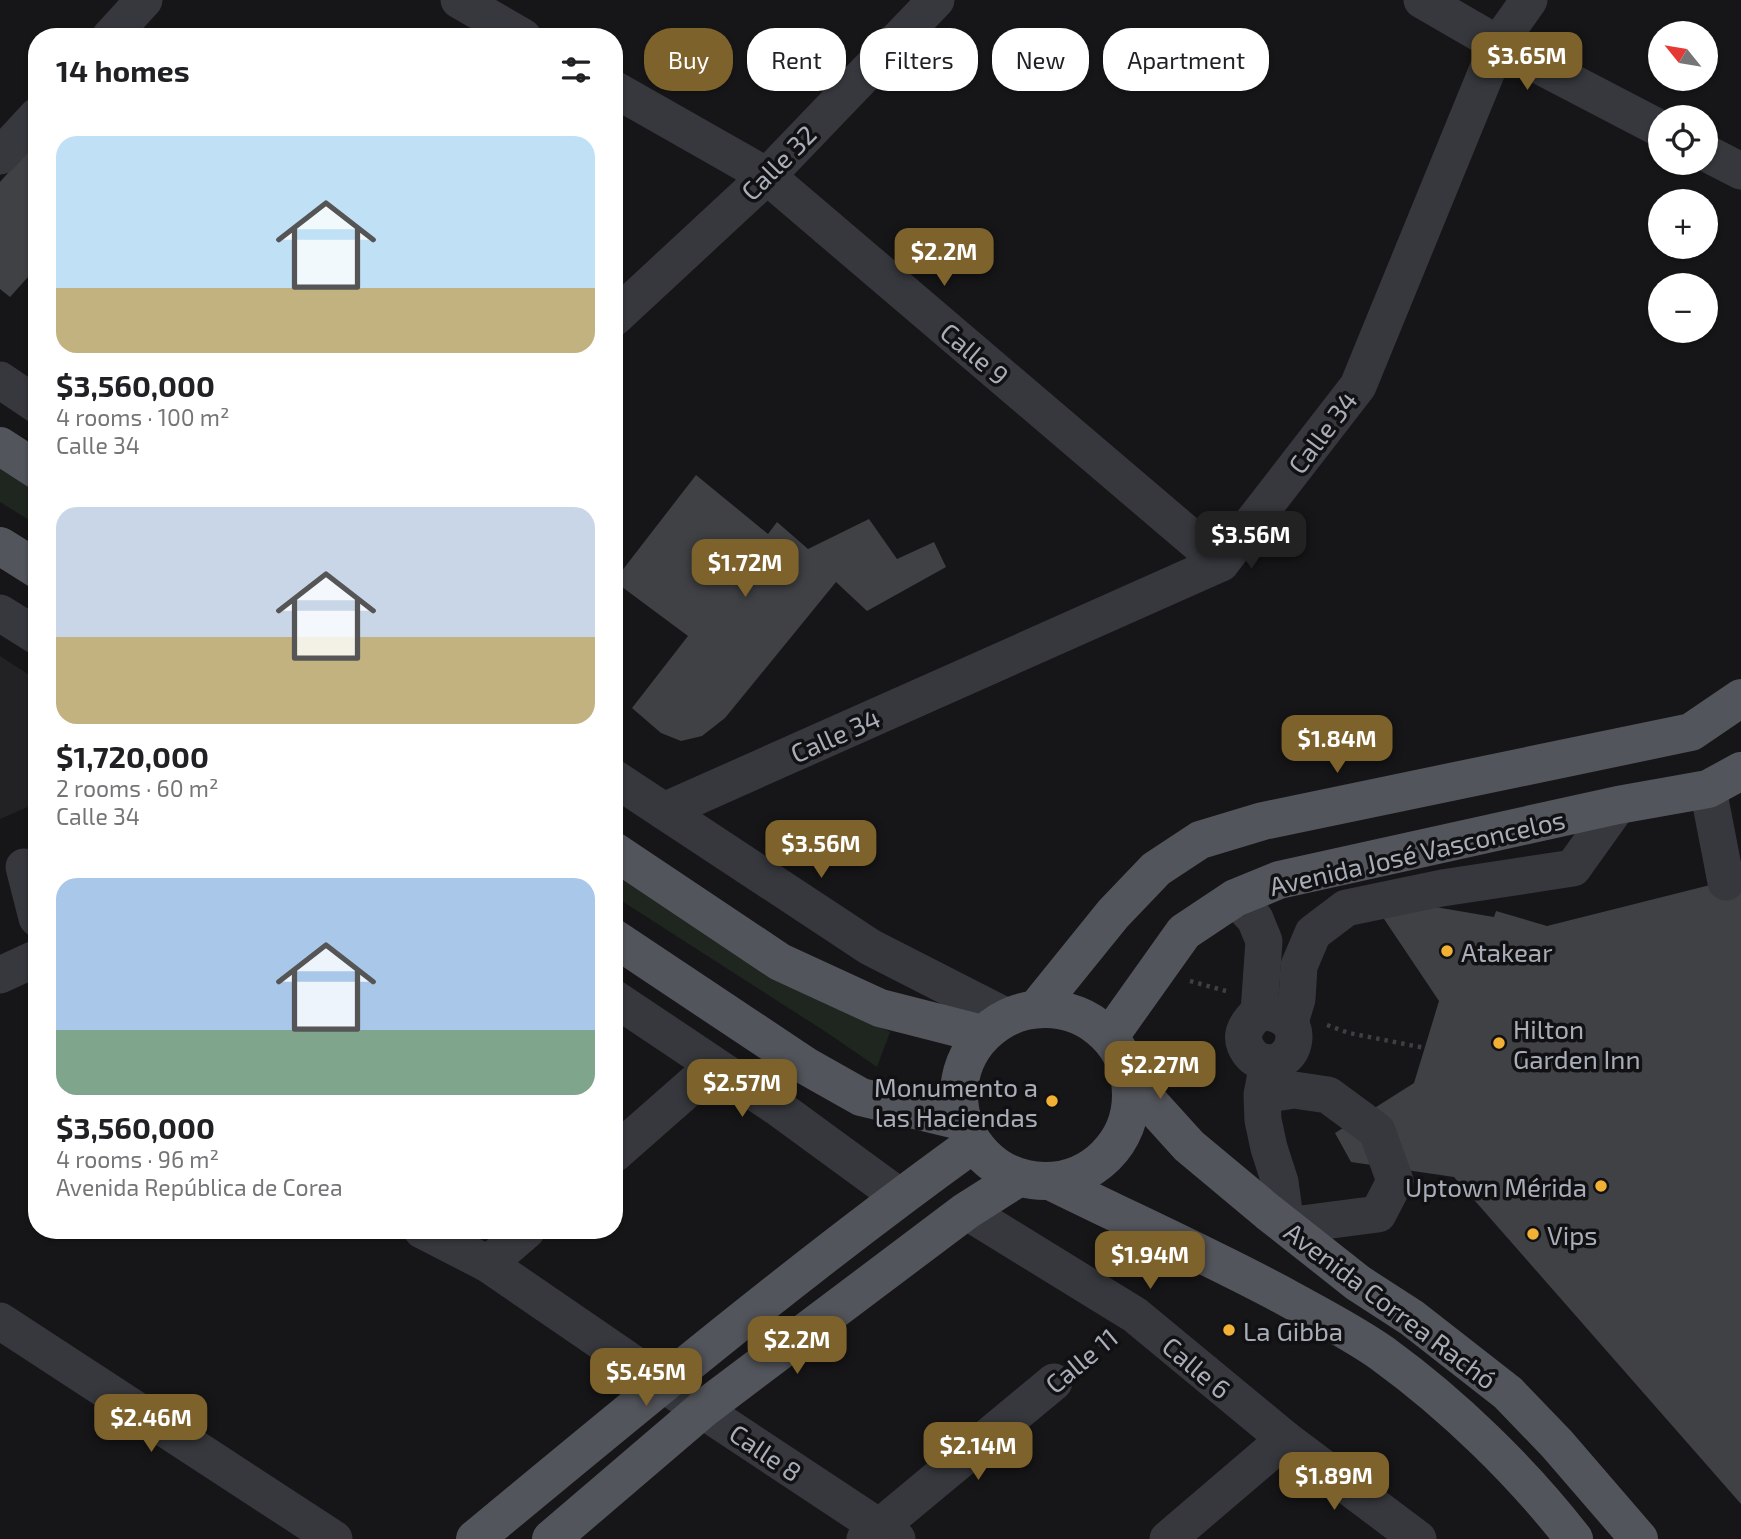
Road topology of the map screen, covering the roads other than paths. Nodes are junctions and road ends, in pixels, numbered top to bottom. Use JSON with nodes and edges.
{"nodes":[{"id":1,"x":144,"y":0,"type":"edge"},
{"id":2,"x":459,"y":0,"type":"edge"},
{"id":3,"x":936,"y":0,"type":"edge"},
{"id":4,"x":1422,"y":0,"type":"edge"},
{"id":5,"x":1529,"y":0,"type":"edge"},
{"id":6,"x":118,"y":28,"type":"edge"},
{"id":7,"x":507,"y":28,"type":"edge"},
{"id":8,"x":1498,"y":44,"type":"junction"},
{"id":9,"x":623,"y":94,"type":"edge"},
{"id":10,"x":1648,"y":122,"type":"edge"},
{"id":11,"x":28,"y":126,"type":"edge"},
{"id":12,"x":0,"y":156,"type":"edge"},
{"id":13,"x":1718,"y":158,"type":"edge"},
{"id":14,"x":1740,"y":169,"type":"edge"},
{"id":15,"x":767,"y":176,"type":"junction"},
{"id":16,"x":623,"y":310,"type":"edge"},
{"id":17,"x":0,"y":380,"type":"edge"},
{"id":18,"x":28,"y":399,"type":"edge"},
{"id":19,"x":0,"y":546,"type":"edge"},
{"id":20,"x":28,"y":563,"type":"edge"},
{"id":21,"x":1221,"y":563,"type":"junction"},
{"id":22,"x":0,"y":613,"type":"edge"},
{"id":23,"x":28,"y":630,"type":"edge"},
{"id":24,"x":1741,"y":698,"type":"edge"},
{"id":25,"x":1741,"y":771,"type":"edge"},
{"id":26,"x":623,"y":784,"type":"edge"},
{"id":27,"x":1708,"y":789,"type":"junction"},
{"id":28,"x":1618,"y":805,"type":"junction"},
{"id":29,"x":664,"y":811,"type":"junction"},
{"id":30,"x":623,"y":857,"type":"edge"},
{"id":31,"x":20,"y":868,"type":"edge"},
{"id":32,"x":1726,"y":882,"type":"dead end"},
{"id":33,"x":28,"y":892,"type":"edge"},
{"id":34,"x":1235,"y":898,"type":"junction"},
{"id":35,"x":623,"y":944,"type":"edge"},
{"id":36,"x":28,"y":962,"type":"edge"},
{"id":37,"x":0,"y":975,"type":"edge"},
{"id":38,"x":623,"y":1004,"type":"edge"},
{"id":39,"x":1275,"y":1011,"type":"junction"},
{"id":40,"x":1009,"y":1020,"type":"junction"},
{"id":41,"x":1110,"y":1036,"type":"junction"},
{"id":42,"x":714,"y":1066,"type":"junction"},
{"id":43,"x":1265,"y":1079,"type":"junction"},
{"id":44,"x":1131,"y":1082,"type":"junction"},
{"id":45,"x":967,"y":1132,"type":"junction"},
{"id":46,"x":623,"y":1146,"type":"edge"},
{"id":47,"x":1035,"y":1180,"type":"junction"},
{"id":48,"x":900,"y":1197,"type":"junction"},
{"id":49,"x":966,"y":1211,"type":"junction"},
{"id":50,"x":1286,"y":1226,"type":"junction"},
{"id":51,"x":439,"y":1239,"type":"edge"},
{"id":52,"x":517,"y":1239,"type":"edge"},
{"id":53,"x":488,"y":1264,"type":"junction"},
{"id":54,"x":0,"y":1321,"type":"edge"},
{"id":55,"x":1054,"y":1382,"type":"road end"},
{"id":56,"x":663,"y":1384,"type":"junction"},
{"id":57,"x":704,"y":1409,"type":"junction"},
{"id":58,"x":1285,"y":1439,"type":"junction"},
{"id":59,"x":880,"y":1535,"type":"edge"},
{"id":60,"x":334,"y":1539,"type":"edge"},
{"id":61,"x":475,"y":1539,"type":"edge"},
{"id":62,"x":551,"y":1539,"type":"edge"},
{"id":63,"x":1168,"y":1539,"type":"edge"},
{"id":64,"x":1418,"y":1539,"type":"edge"},
{"id":65,"x":1574,"y":1539,"type":"edge"},
{"id":66,"x":1639,"y":1539,"type":"edge"}],
"edges":[{"from":1,"to":6,"type":"street"},
{"from":2,"to":7,"type":"street"},
{"from":3,"to":15,"type":"street","name":"Calle 32"},
{"from":4,"to":8,"type":"street"},
{"from":5,"to":8,"type":"street","name":"Calle 34"},
{"from":8,"to":10,"type":"street"},
{"from":8,"to":21,"type":"street","name":"Calle 34"},
{"from":9,"to":15,"type":"street","name":"Calle 9"},
{"from":11,"to":12,"type":"street"},
{"from":13,"to":14,"type":"street"},
{"from":15,"to":16,"type":"street","name":"Calle 32"},
{"from":15,"to":21,"type":"street","name":"Calle 9"},
{"from":17,"to":18,"type":"street"},
{"from":19,"to":20,"type":"main road"},
{"from":21,"to":29,"type":"street","name":"Calle 34"},
{"from":22,"to":23,"type":"street"},
{"from":24,"to":40,"type":"main road"},
{"from":25,"to":27,"type":"main road","name":"Avenida José Vasconcelos"},
{"from":26,"to":29,"type":"street"},
{"from":27,"to":28,"type":"main road","name":"Avenida José Vasconcelos"},
{"from":27,"to":32,"type":"street"},
{"from":28,"to":34,"type":"main road","name":"Avenida José Vasconcelos"},
{"from":28,"to":39,"type":"street"},
{"from":29,"to":40,"type":"street"},
{"from":30,"to":40,"type":"main road"},
{"from":31,"to":33,"type":"street"},
{"from":34,"to":39,"type":"street"},
{"from":34,"to":41,"type":"main road","name":"Avenida José Vasconcelos"},
{"from":35,"to":45,"type":"main road"},
{"from":36,"to":37,"type":"street"},
{"from":38,"to":42,"type":"street"},
{"from":39,"to":43,"type":"street"},
{"from":40,"to":41,"type":"main road"},
{"from":40,"to":45,"type":"main road"},
{"from":41,"to":44,"type":"main road"},
{"from":42,"to":46,"type":"street"},
{"from":42,"to":48,"type":"street"},
{"from":43,"to":50,"type":"street"},
{"from":43,"to":50,"type":"street"},
{"from":44,"to":47,"type":"main road"},
{"from":44,"to":50,"type":"main road","name":"Avenida Correa Rachó"},
{"from":45,"to":47,"type":"main road"},
{"from":45,"to":48,"type":"main road"},
{"from":47,"to":49,"type":"main road"},
{"from":47,"to":65,"type":"main road","name":"Avenida Correa Rachó"},
{"from":48,"to":56,"type":"main road"},
{"from":49,"to":57,"type":"main road"},
{"from":49,"to":58,"type":"street","name":"Calle 6"},
{"from":50,"to":66,"type":"main road","name":"Avenida Correa Rachó"},
{"from":51,"to":53,"type":"street","name":"Calle 8"},
{"from":52,"to":53,"type":"street"},
{"from":53,"to":56,"type":"street","name":"Calle 8"},
{"from":54,"to":60,"type":"street"},
{"from":55,"to":59,"type":"street","name":"Calle 11"},
{"from":56,"to":57,"type":"street","name":"Calle 8"},
{"from":56,"to":61,"type":"main road"},
{"from":57,"to":59,"type":"street","name":"Calle 8"},
{"from":57,"to":62,"type":"main road"},
{"from":58,"to":63,"type":"street"},
{"from":58,"to":64,"type":"street","name":"Calle 6"}]}
